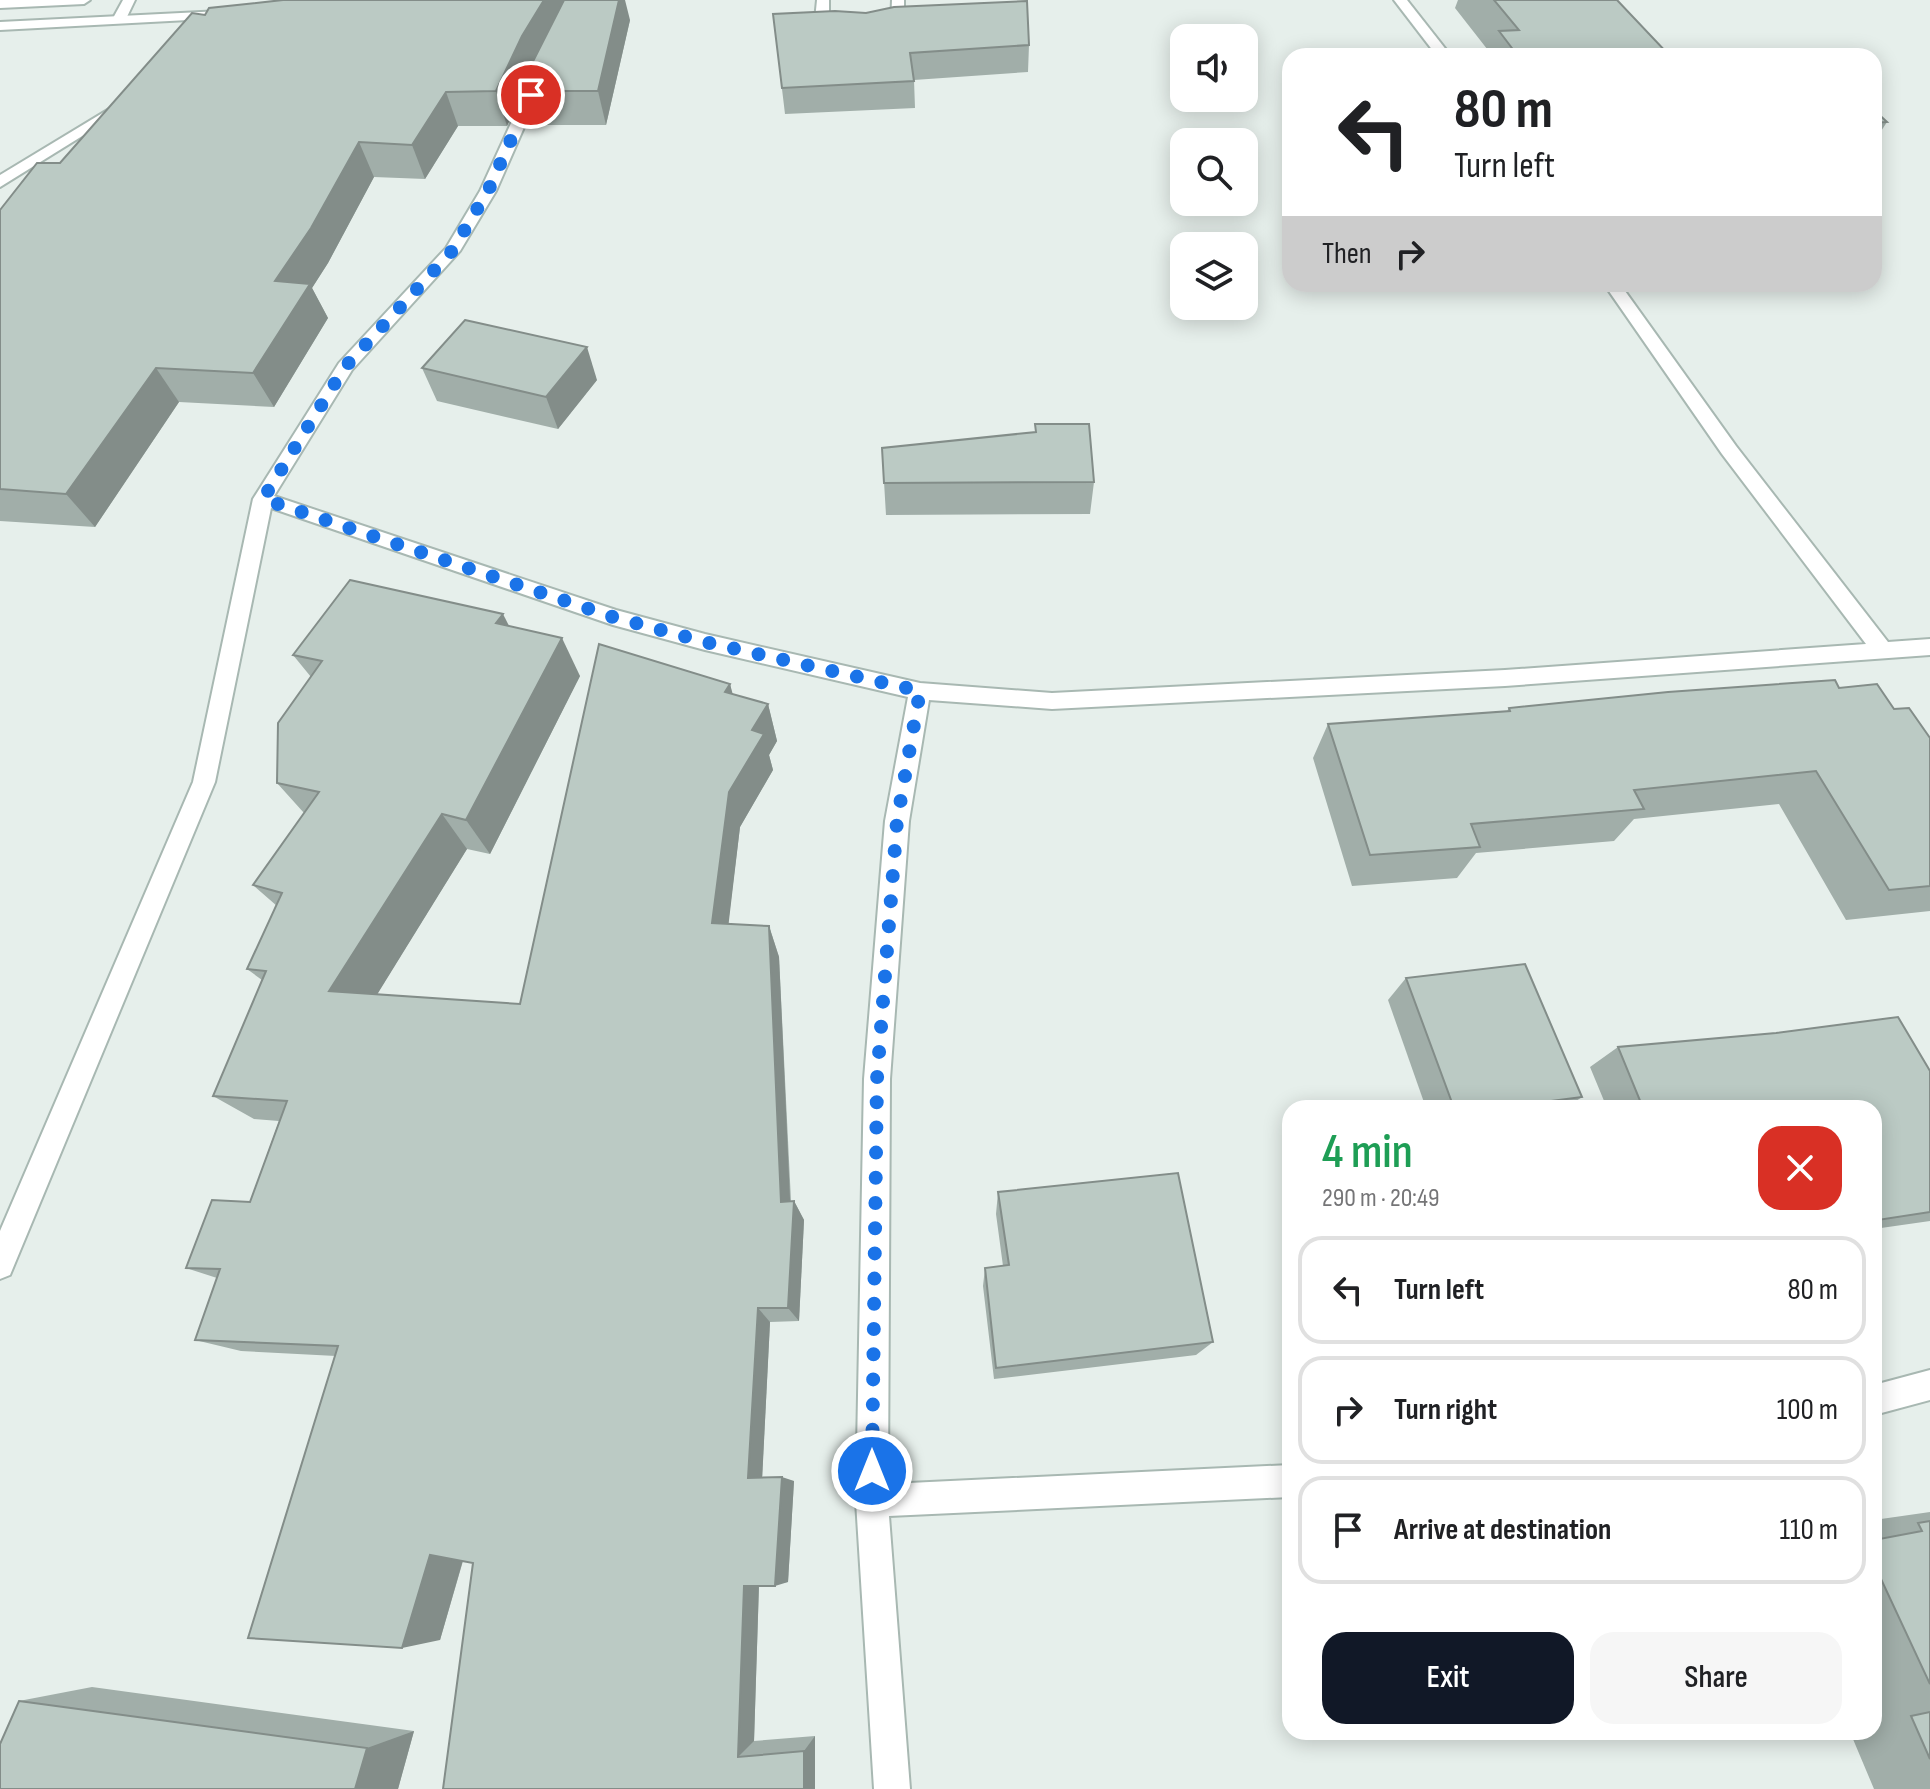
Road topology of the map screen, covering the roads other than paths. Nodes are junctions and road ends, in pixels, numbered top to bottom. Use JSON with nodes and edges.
{"nodes":[{"id":1,"x":84,"y":0,"type":"edge"},
{"id":2,"x":129,"y":0,"type":"edge"},
{"id":3,"x":823,"y":0,"type":"edge"},
{"id":4,"x":898,"y":0,"type":"edge"},
{"id":5,"x":1400,"y":0,"type":"edge"},
{"id":6,"x":0,"y":4,"type":"edge"},
{"id":7,"x":119,"y":20,"type":"junction"},
{"id":8,"x":224,"y":20,"type":"edge"},
{"id":9,"x":0,"y":26,"type":"edge"},
{"id":10,"x":871,"y":31,"type":"edge"},
{"id":11,"x":848,"y":32,"type":"edge"},
{"id":12,"x":1438,"y":48,"type":"edge"},
{"id":13,"x":548,"y":59,"type":"edge"},
{"id":14,"x":134,"y":97,"type":"edge"},
{"id":15,"x":0,"y":182,"type":"edge"},
{"id":16,"x":1618,"y":292,"type":"edge"},
{"id":17,"x":263,"y":499,"type":"junction"},
{"id":18,"x":1930,"y":647,"type":"edge"},
{"id":19,"x":1883,"y":651,"type":"junction"},
{"id":20,"x":920,"y":691,"type":"junction"},
{"id":21,"x":0,"y":1265,"type":"edge"},
{"id":22,"x":1930,"y":1385,"type":"edge"},
{"id":23,"x":1882,"y":1398,"type":"edge"},
{"id":24,"x":1282,"y":1481,"type":"edge"},
{"id":25,"x":872,"y":1501,"type":"junction"},
{"id":26,"x":892,"y":1789,"type":"edge"}],
"edges":[{"from":1,"to":6,"type":"street"},
{"from":2,"to":7,"type":"street"},
{"from":3,"to":11,"type":"street"},
{"from":4,"to":10,"type":"street"},
{"from":5,"to":12,"type":"street"},
{"from":7,"to":8,"type":"street"},
{"from":7,"to":9,"type":"street"},
{"from":13,"to":17,"type":"street"},
{"from":14,"to":15,"type":"street"},
{"from":16,"to":19,"type":"street"},
{"from":17,"to":20,"type":"street"},
{"from":17,"to":21,"type":"street"},
{"from":18,"to":19,"type":"street"},
{"from":19,"to":20,"type":"street"},
{"from":20,"to":25,"type":"street"},
{"from":22,"to":23,"type":"street"},
{"from":24,"to":25,"type":"street"},
{"from":25,"to":26,"type":"street"}]}
